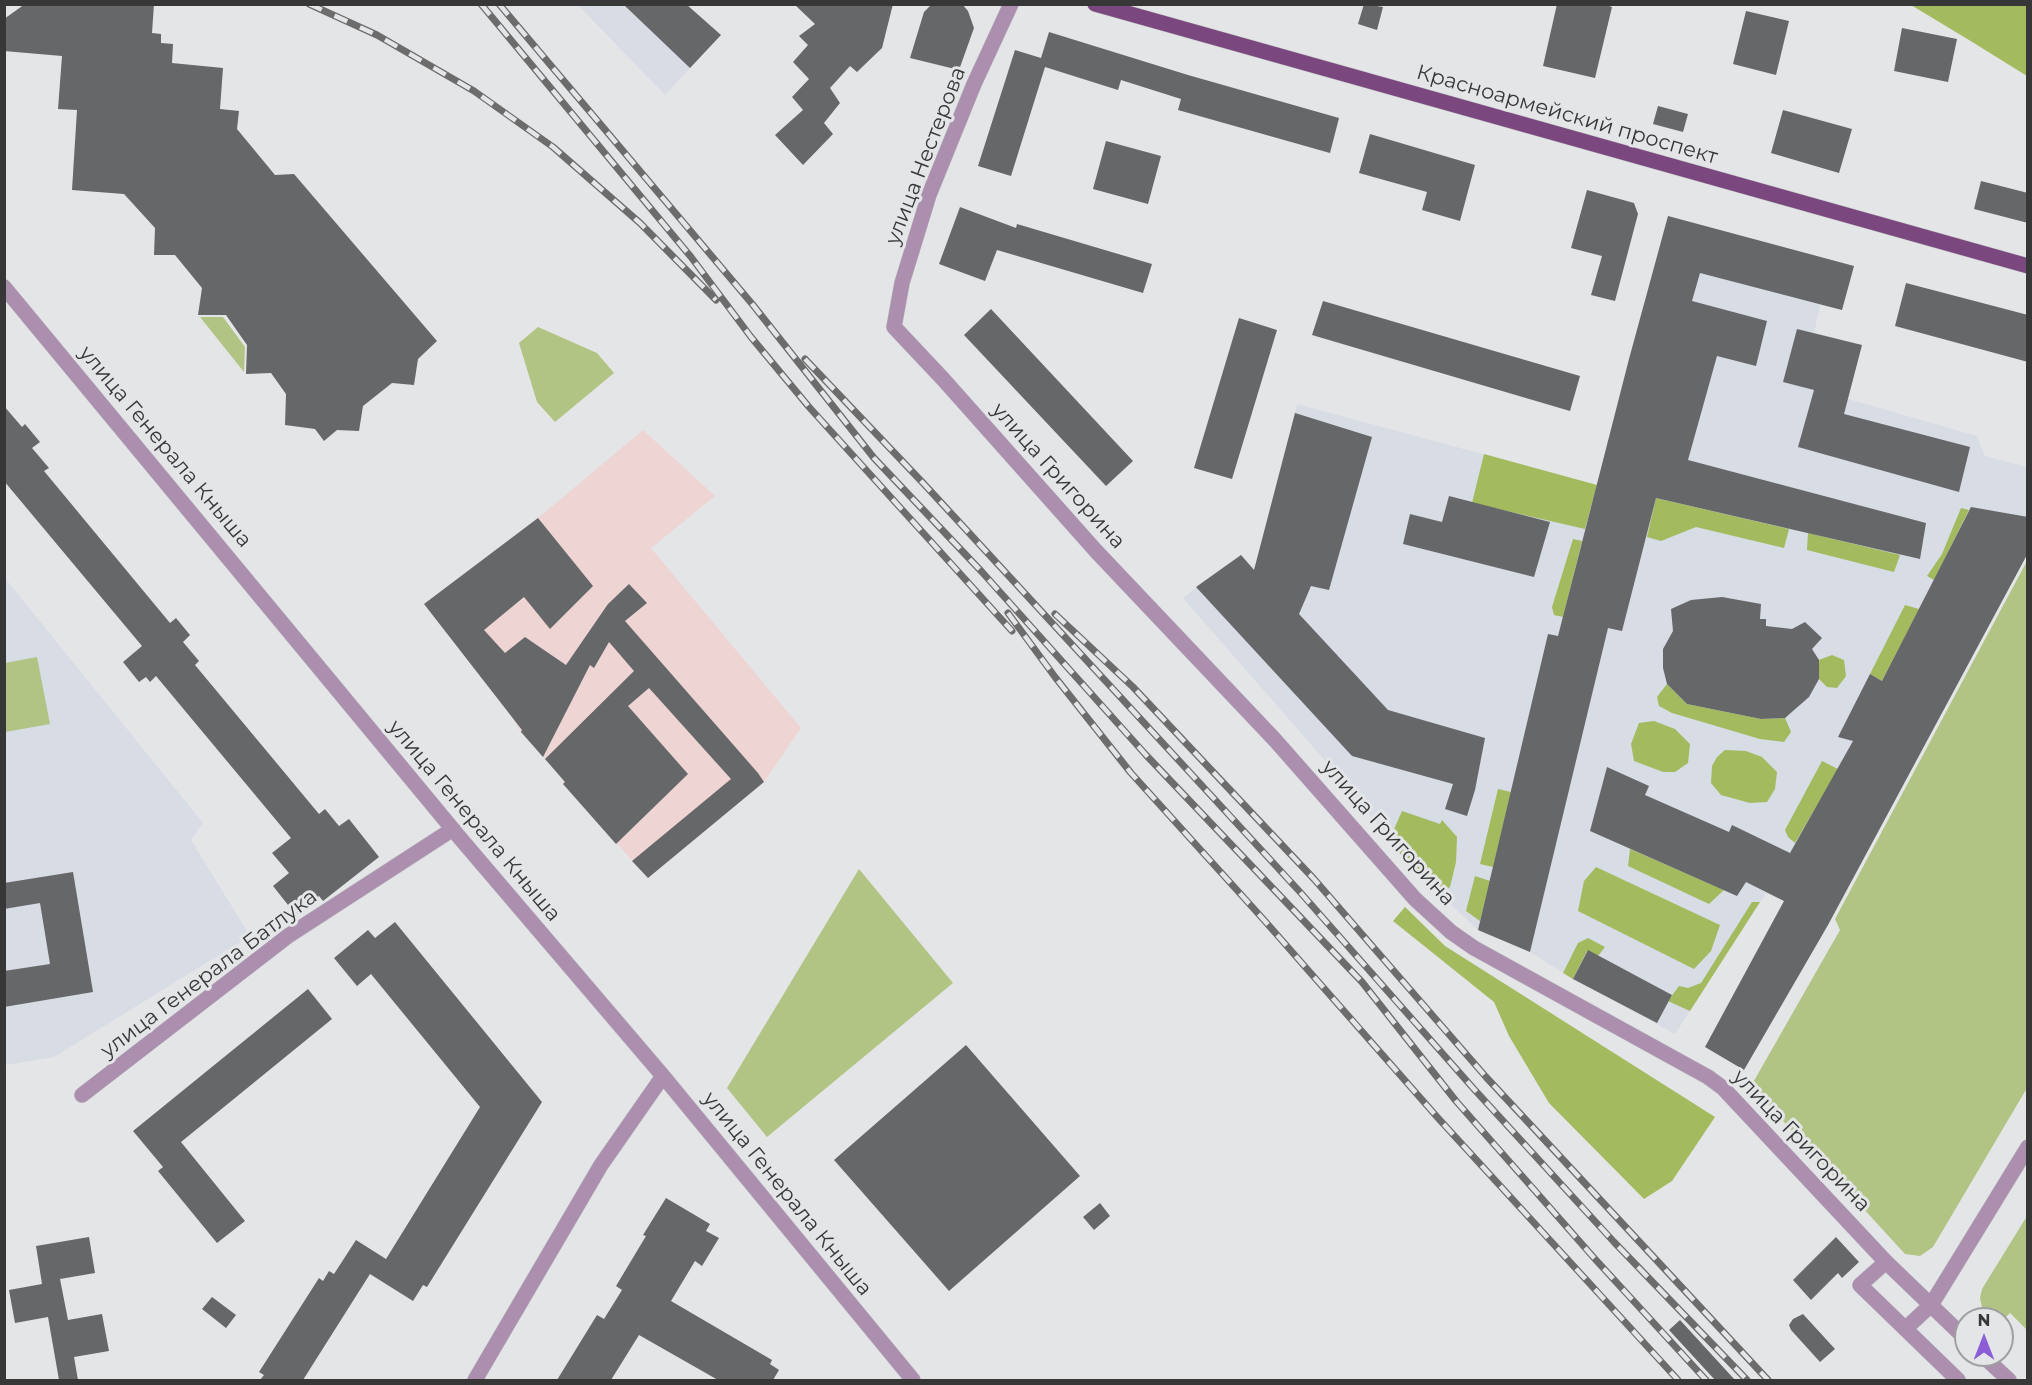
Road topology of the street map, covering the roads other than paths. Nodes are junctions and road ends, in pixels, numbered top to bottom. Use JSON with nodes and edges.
{"nodes":[{"id":1,"x":1011,"y":4,"type":"edge"},
{"id":2,"x":1095,"y":4,"type":"edge"},
{"id":3,"x":2028,"y":266,"type":"edge"},
{"id":4,"x":4,"y":288,"type":"edge"},
{"id":5,"x":894,"y":327,"type":"joint"},
{"id":6,"x":453,"y":829,"type":"junction"},
{"id":7,"x":663,"y":1076,"type":"junction"},
{"id":8,"x":82,"y":1095,"type":"dead end"},
{"id":9,"x":2028,"y":1147,"type":"edge"},
{"id":10,"x":1886,"y":1262,"type":"junction"},
{"id":11,"x":1931,"y":1305,"type":"junction"},
{"id":12,"x":1954,"y":1327,"type":"edge"},
{"id":13,"x":1905,"y":1329,"type":"junction"},
{"id":14,"x":1995,"y":1367,"type":"edge"},
{"id":15,"x":475,"y":1380,"type":"edge"},
{"id":16,"x":913,"y":1380,"type":"edge"},
{"id":17,"x":1958,"y":1380,"type":"edge"},
{"id":18,"x":2009,"y":1380,"type":"edge"}],
"edges":[{"from":1,"to":5,"type":"street","name":"улица Нестерова"},
{"from":2,"to":3,"type":"main road","name":"Красноармейский проспект"},
{"from":4,"to":6,"type":"street","name":"улица Генерала Кныша"},
{"from":5,"to":10,"type":"street","name":"улица Григорина"},
{"from":6,"to":7,"type":"street","name":"улица Генерала Кныша"},
{"from":6,"to":8,"type":"street","name":"улица Генерала Батлука"},
{"from":7,"to":15,"type":"street"},
{"from":7,"to":16,"type":"street","name":"улица Генерала Кныша"},
{"from":9,"to":11,"type":"street"},
{"from":10,"to":11,"type":"street","name":"улица Григорина"},
{"from":10,"to":13,"type":"street"},
{"from":11,"to":12,"type":"street","name":"улица Григорина"},
{"from":11,"to":13,"type":"street"},
{"from":13,"to":17,"type":"street"},
{"from":14,"to":18,"type":"street"}]}
